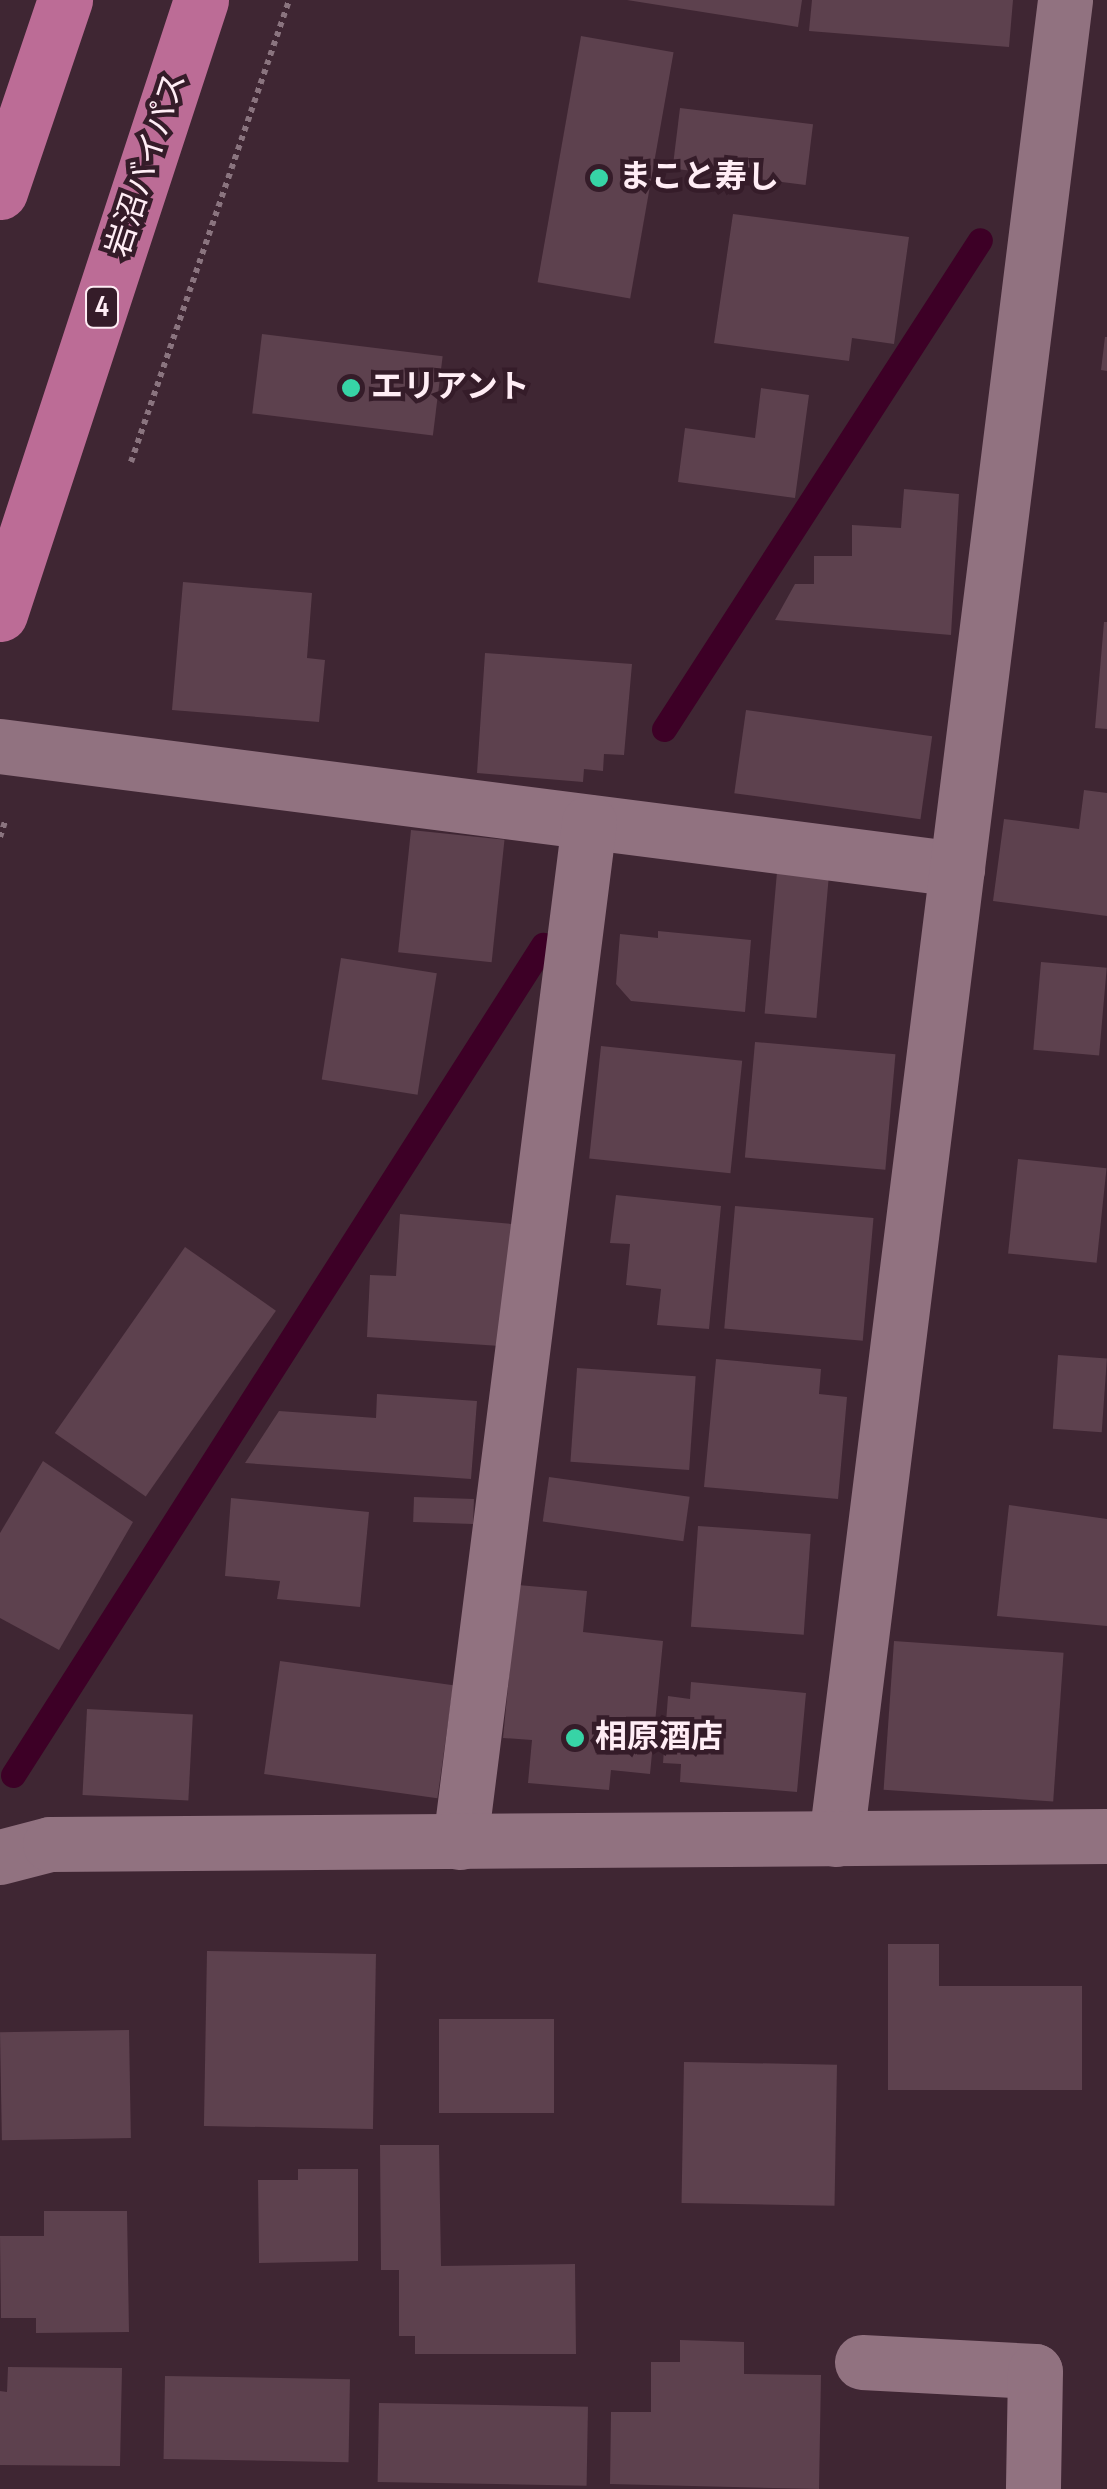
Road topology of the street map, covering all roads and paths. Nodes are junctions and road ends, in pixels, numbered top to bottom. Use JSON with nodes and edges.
{"nodes":[{"id":1,"x":65,"y":0,"type":"edge"},
{"id":2,"x":201,"y":0,"type":"edge"},
{"id":3,"x":290,"y":0,"type":"edge"},
{"id":4,"x":1065,"y":0,"type":"edge"},
{"id":5,"x":0,"y":192,"type":"edge"},
{"id":6,"x":125,"y":480,"type":"dead end"},
{"id":7,"x":0,"y":614,"type":"edge"},
{"id":8,"x":14,"y":748,"type":"edge"},
{"id":9,"x":590,"y":822,"type":"junction"},
{"id":10,"x":0,"y":837,"type":"edge"},
{"id":11,"x":957,"y":869,"type":"junction"},
{"id":12,"x":1107,"y":1836,"type":"edge"},
{"id":13,"x":836,"y":1839,"type":"junction"},
{"id":14,"x":460,"y":1842,"type":"junction"},
{"id":15,"x":0,"y":1857,"type":"edge"},
{"id":16,"x":862,"y":2362,"type":"dead end"},
{"id":17,"x":1033,"y":2489,"type":"edge"}],
"edges":[{"from":1,"to":5,"type":"highway"},
{"from":2,"to":7,"type":"highway","name":"岩沼バイパス","number":"4"},
{"from":3,"to":6,"type":"path"},
{"from":4,"to":11,"type":"street"},
{"from":8,"to":9,"type":"street"},
{"from":8,"to":10,"type":"path"},
{"from":9,"to":11,"type":"street"},
{"from":9,"to":14,"type":"street"},
{"from":11,"to":13,"type":"street"},
{"from":12,"to":13,"type":"street"},
{"from":13,"to":14,"type":"street"},
{"from":14,"to":15,"type":"street"},
{"from":16,"to":17,"type":"street"}]}
